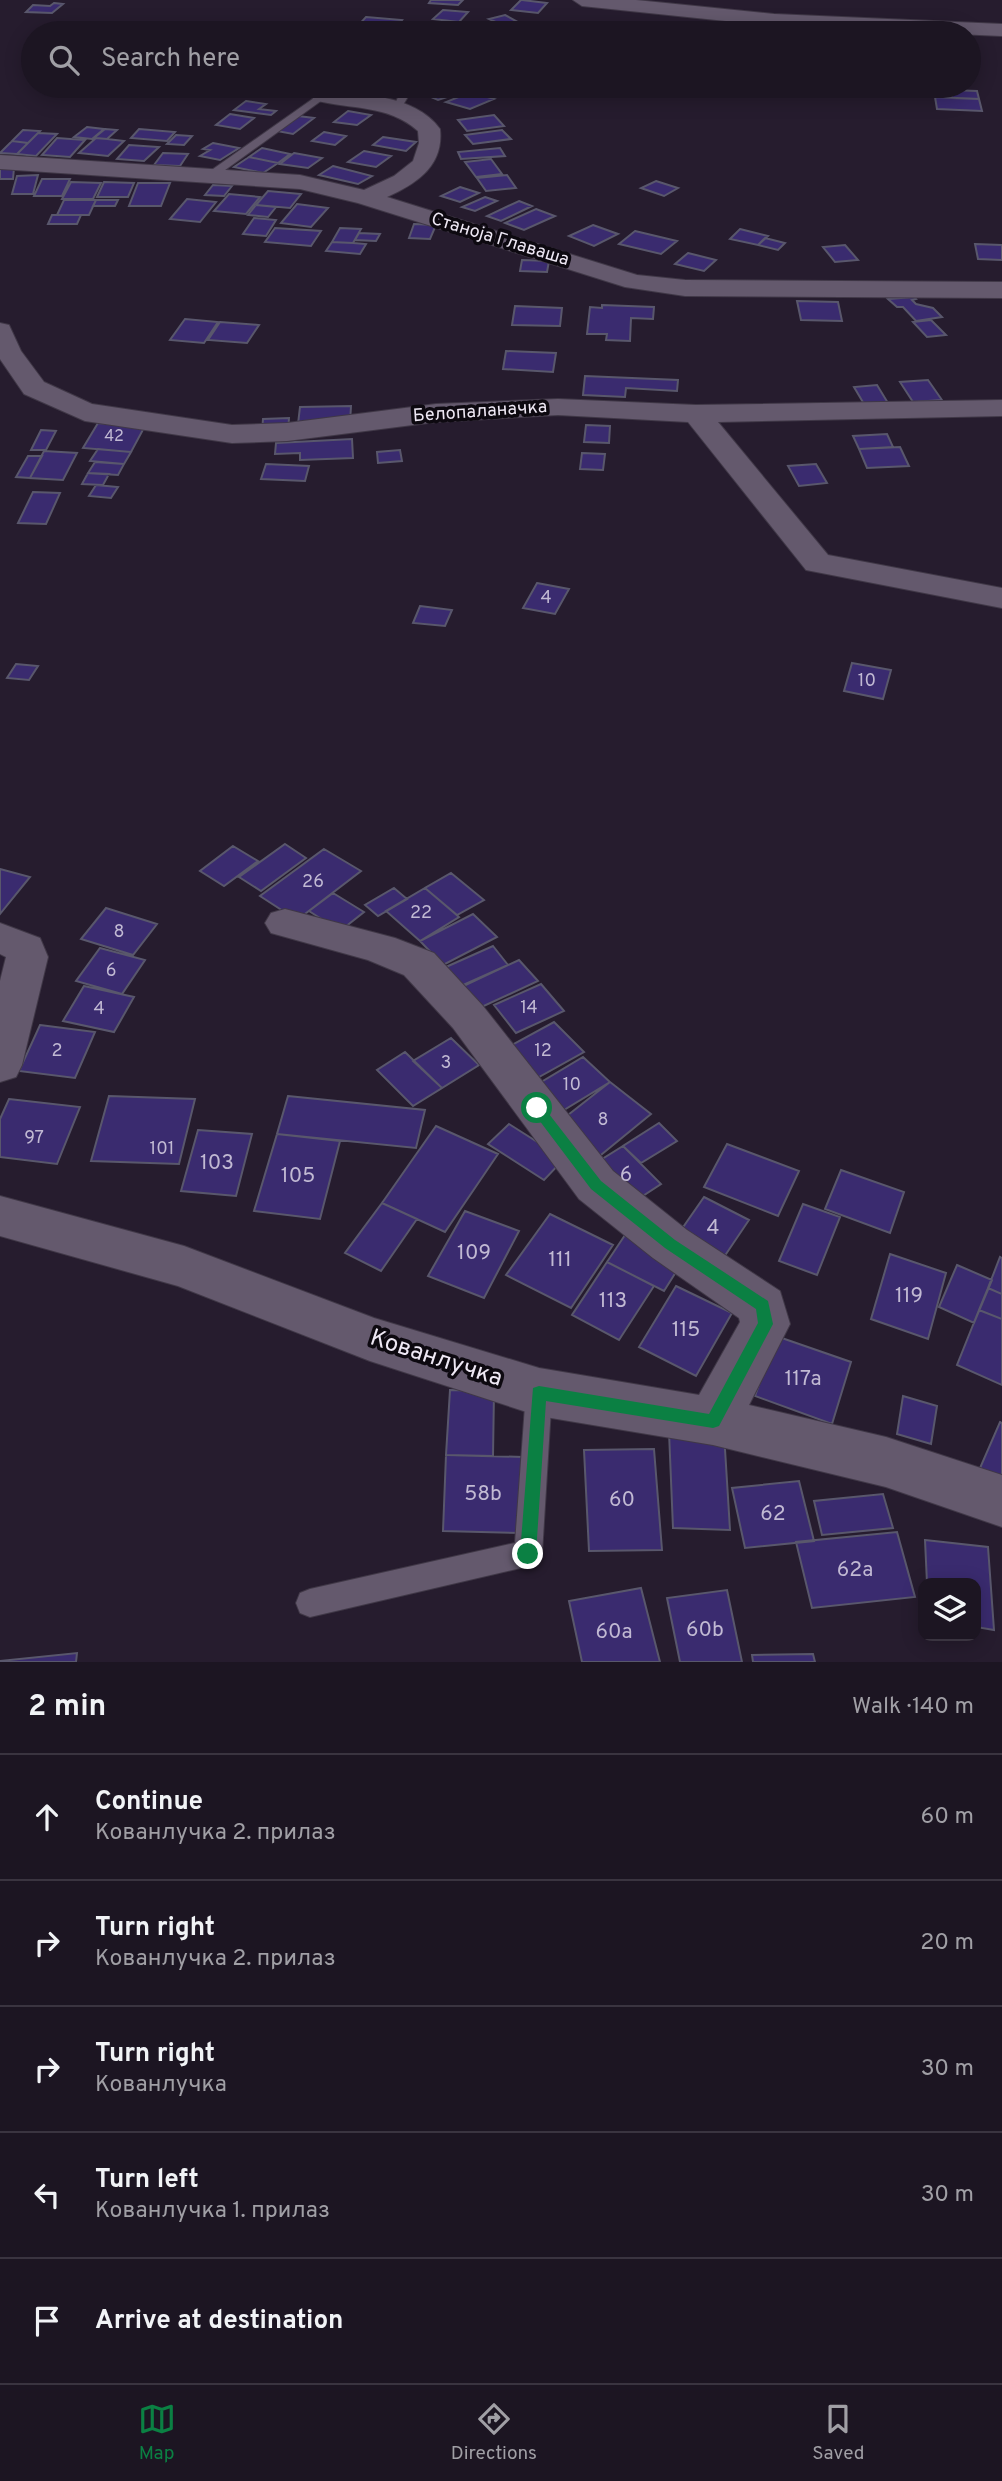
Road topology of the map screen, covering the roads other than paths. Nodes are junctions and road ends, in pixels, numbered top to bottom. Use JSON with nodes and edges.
{"nodes":[{"id":1,"x":582,"y":0,"type":"edge"},
{"id":2,"x":787,"y":21,"type":"edge"},
{"id":3,"x":981,"y":30,"type":"edge"},
{"id":4,"x":1002,"y":30,"type":"edge"},
{"id":5,"x":318,"y":98,"type":"edge"},
{"id":6,"x":334,"y":98,"type":"edge"},
{"id":7,"x":402,"y":98,"type":"edge"},
{"id":8,"x":396,"y":108,"type":"junction"},
{"id":9,"x":0,"y":162,"type":"edge"},
{"id":10,"x":210,"y":176,"type":"junction"},
{"id":11,"x":366,"y":198,"type":"junction"},
{"id":12,"x":1002,"y":290,"type":"edge"},
{"id":13,"x":3,"y":346,"type":"edge"},
{"id":14,"x":1002,"y":408,"type":"edge"},
{"id":15,"x":696,"y":414,"type":"junction"},
{"id":16,"x":1002,"y":598,"type":"edge"},
{"id":17,"x":285,"y":923,"type":"dead end"},
{"id":18,"x":0,"y":938,"type":"edge"},
{"id":19,"x":0,"y":1065,"type":"edge"},
{"id":20,"x":0,"y":1216,"type":"edge"},
{"id":21,"x":539,"y":1392,"type":"junction"},
{"id":22,"x":713,"y":1421,"type":"junction"},
{"id":23,"x":1002,"y":1501,"type":"edge"},
{"id":24,"x":310,"y":1604,"type":"dead end"}],
"edges":[{"from":1,"to":2,"type":"street"},
{"from":3,"to":4,"type":"street"},
{"from":5,"to":10,"type":"lane"},
{"from":6,"to":8,"type":"street"},
{"from":7,"to":8,"type":"lane"},
{"from":8,"to":11,"type":"street"},
{"from":9,"to":10,"type":"street","name":"Станоја Главаша"},
{"from":10,"to":11,"type":"street","name":"Станоја Главаша"},
{"from":11,"to":12,"type":"street","name":"Станоја Главаша"},
{"from":13,"to":15,"type":"street","name":"Белопаланачка"},
{"from":14,"to":15,"type":"street","name":"Белопаланачка"},
{"from":15,"to":16,"type":"street"},
{"from":17,"to":22,"type":"street"},
{"from":18,"to":19,"type":"street"},
{"from":20,"to":21,"type":"street","name":"Кованлучка"},
{"from":21,"to":22,"type":"street","name":"Кованлучка"},
{"from":21,"to":24,"type":"lane"},
{"from":22,"to":23,"type":"street","name":"Кованлучка"}]}
